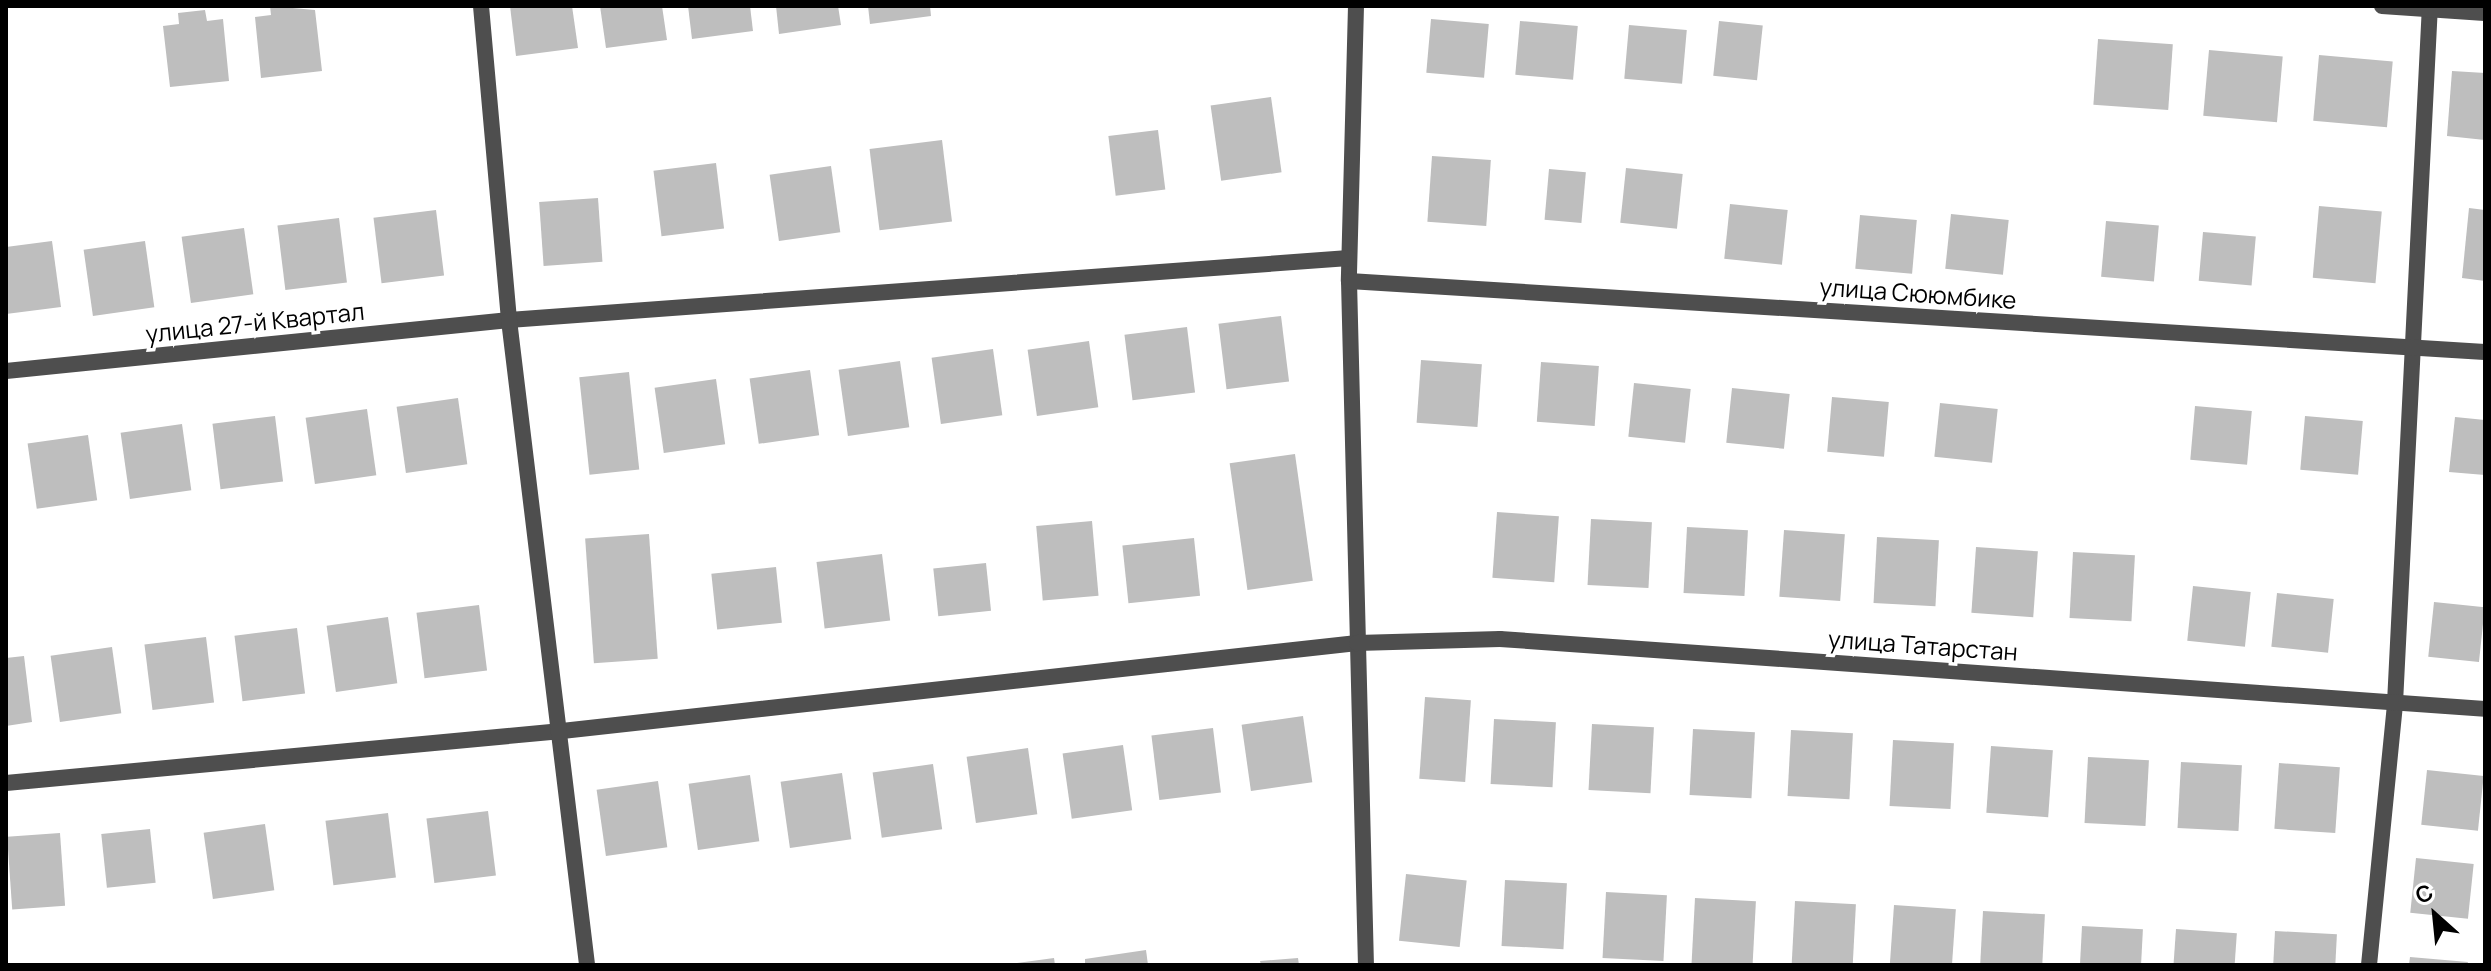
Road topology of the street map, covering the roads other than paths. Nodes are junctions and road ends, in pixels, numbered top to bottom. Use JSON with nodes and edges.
{"nodes":[{"id":1,"x":481,"y":6,"type":"edge"},
{"id":2,"x":1356,"y":6,"type":"edge"},
{"id":3,"x":2382,"y":6,"type":"edge"},
{"id":4,"x":2429,"y":8,"type":"edge"},
{"id":5,"x":2485,"y":13,"type":"edge"},
{"id":6,"x":1349,"y":258,"type":"junction"},
{"id":7,"x":1349,"y":281,"type":"junction"},
{"id":8,"x":509,"y":320,"type":"junction"},
{"id":9,"x":2411,"y":348,"type":"junction"},
{"id":10,"x":2485,"y":352,"type":"edge"},
{"id":11,"x":6,"y":371,"type":"edge"},
{"id":12,"x":1357,"y":643,"type":"junction"},
{"id":13,"x":2395,"y":703,"type":"junction"},
{"id":14,"x":2485,"y":709,"type":"edge"},
{"id":15,"x":562,"y":731,"type":"junction"},
{"id":16,"x":6,"y":783,"type":"edge"},
{"id":17,"x":587,"y":965,"type":"edge"},
{"id":18,"x":1366,"y":965,"type":"edge"},
{"id":19,"x":2369,"y":965,"type":"edge"}],
"edges":[{"from":1,"to":8,"type":"street"},
{"from":2,"to":6,"type":"street"},
{"from":3,"to":4,"type":"street"},
{"from":4,"to":5,"type":"street"},
{"from":4,"to":9,"type":"street"},
{"from":6,"to":7,"type":"street"},
{"from":6,"to":8,"type":"street","name":"улица 27-й Квартал"},
{"from":7,"to":9,"type":"street","name":"улица Сююмбике"},
{"from":7,"to":12,"type":"street"},
{"from":8,"to":11,"type":"street","name":"улица 27-й Квартал"},
{"from":8,"to":15,"type":"street"},
{"from":9,"to":10,"type":"street","name":"улица Сююмбике"},
{"from":9,"to":13,"type":"street"},
{"from":12,"to":13,"type":"street","name":"улица Татарстан"},
{"from":12,"to":15,"type":"street","name":"улица Татарстан"},
{"from":12,"to":18,"type":"street"},
{"from":13,"to":14,"type":"street","name":"улица Татарстан"},
{"from":13,"to":19,"type":"street"},
{"from":15,"to":16,"type":"street","name":"улица Татарстан"},
{"from":15,"to":17,"type":"street"}]}
